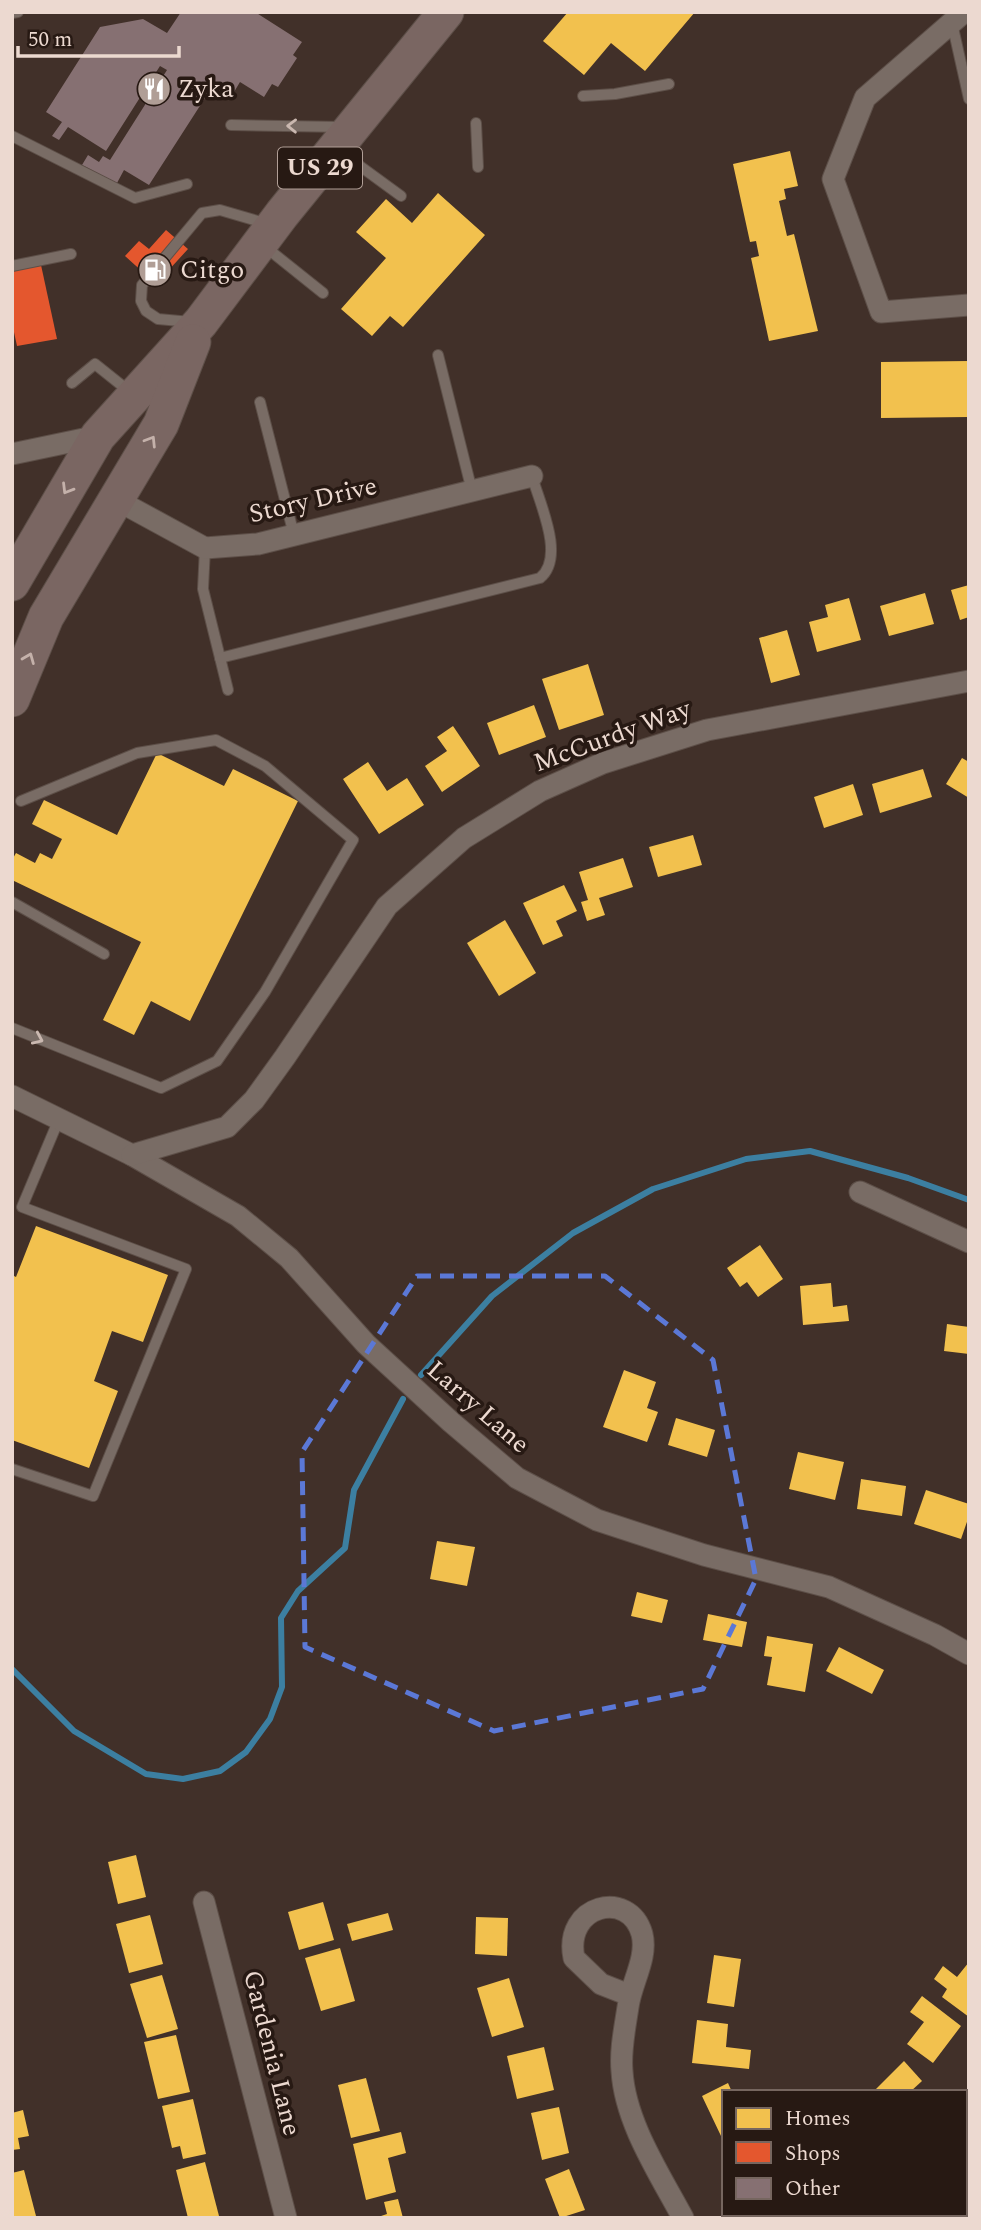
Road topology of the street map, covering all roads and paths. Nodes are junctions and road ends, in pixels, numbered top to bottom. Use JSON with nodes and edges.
{"nodes":[{"id":1,"x":18,"y":12,"type":"edge"},
{"id":2,"x":12,"y":13,"type":"edge"},
{"id":3,"x":442,"y":13,"type":"edge"},
{"id":4,"x":958,"y":18,"type":"edge"},
{"id":5,"x":669,"y":85,"type":"dead end"},
{"id":6,"x":583,"y":96,"type":"dead end"},
{"id":7,"x":969,"y":99,"type":"edge"},
{"id":8,"x":476,"y":123,"type":"dead end"},
{"id":9,"x":231,"y":125,"type":"dead end"},
{"id":10,"x":12,"y":136,"type":"edge"},
{"id":11,"x":344,"y":138,"type":"junction"},
{"id":12,"x":478,"y":167,"type":"dead end"},
{"id":13,"x":187,"y":184,"type":"dead end"},
{"id":14,"x":401,"y":196,"type":"dead end"},
{"id":15,"x":267,"y":234,"type":"junction"},
{"id":16,"x":71,"y":254,"type":"dead end"},
{"id":17,"x":12,"y":266,"type":"edge"},
{"id":18,"x":323,"y":293,"type":"dead end"},
{"id":19,"x":969,"y":305,"type":"edge"},
{"id":20,"x":201,"y":322,"type":"junction"},
{"id":21,"x":438,"y":355,"type":"dead end"},
{"id":22,"x":72,"y":383,"type":"dead end"},
{"id":23,"x":134,"y":396,"type":"junction"},
{"id":24,"x":260,"y":402,"type":"dead end"},
{"id":25,"x":98,"y":436,"type":"junction"},
{"id":26,"x":12,"y":454,"type":"edge"},
{"id":27,"x":532,"y":476,"type":"joint"},
{"id":28,"x":472,"y":491,"type":"junction"},
{"id":29,"x":115,"y":499,"type":"junction"},
{"id":30,"x":295,"y":535,"type":"junction"},
{"id":31,"x":205,"y":548,"type":"junction"},
{"id":32,"x":12,"y":583,"type":"edge"},
{"id":33,"x":220,"y":657,"type":"junction"},
{"id":34,"x":969,"y":681,"type":"edge"},
{"id":35,"x":228,"y":690,"type":"dead end"},
{"id":36,"x":12,"y":699,"type":"edge"},
{"id":37,"x":21,"y":801,"type":"dead end"},
{"id":38,"x":12,"y":902,"type":"edge"},
{"id":39,"x":104,"y":954,"type":"dead end"},
{"id":40,"x":12,"y":1028,"type":"edge"},
{"id":41,"x":12,"y":1096,"type":"edge"},
{"id":42,"x":59,"y":1119,"type":"junction"},
{"id":43,"x":132,"y":1155,"type":"junction"},
{"id":44,"x":860,"y":1192,"type":"dead end"},
{"id":45,"x":969,"y":1242,"type":"edge"},
{"id":46,"x":12,"y":1469,"type":"edge"},
{"id":47,"x":969,"y":1654,"type":"edge"},
{"id":48,"x":204,"y":1902,"type":"dead end"},
{"id":49,"x":629,"y":1995,"type":"dead end"},
{"id":50,"x":286,"y":2218,"type":"edge"},
{"id":51,"x":683,"y":2218,"type":"edge"}],
"edges":[{"from":1,"to":2,"type":"lane"},
{"from":3,"to":11,"type":"highway","number":"US 29"},
{"from":4,"to":7,"type":"lane"},
{"from":4,"to":19,"type":"street"},
{"from":5,"to":6,"type":"lane"},
{"from":8,"to":12,"type":"lane"},
{"from":11,"to":9,"type":"lane","one_way":true},
{"from":10,"to":13,"type":"lane"},
{"from":11,"to":14,"type":"lane"},
{"from":11,"to":15,"type":"highway","number":"US 29"},
{"from":15,"to":18,"type":"lane"},
{"from":15,"to":20,"type":"highway","number":"US 29"},
{"from":15,"to":20,"type":"lane"},
{"from":16,"to":17,"type":"lane"},
{"from":20,"to":23,"type":"highway","number":"US 29"},
{"from":29,"to":20,"type":"highway","number":"US 29","one_way":true},
{"from":21,"to":28,"type":"lane"},
{"from":22,"to":23,"type":"lane"},
{"from":23,"to":25,"type":"highway","number":"US 29"},
{"from":24,"to":30,"type":"lane"},
{"from":25,"to":26,"type":"street"},
{"from":25,"to":32,"type":"highway","number":"US 29","one_way":true},
{"from":27,"to":28,"type":"street","name":"Story Drive"},
{"from":27,"to":33,"type":"lane"},
{"from":28,"to":30,"type":"street","name":"Story Drive"},
{"from":29,"to":31,"type":"street"},
{"from":36,"to":29,"type":"highway","number":"US 29","one_way":true},
{"from":30,"to":31,"type":"street","name":"Story Drive"},
{"from":31,"to":33,"type":"lane"},
{"from":33,"to":35,"type":"lane"},
{"from":34,"to":43,"type":"street","name":"McCurdy Way"},
{"from":40,"to":37,"type":"lane","one_way":true},
{"from":38,"to":39,"type":"lane"},
{"from":41,"to":42,"type":"street","name":"Larry Lane"},
{"from":42,"to":43,"type":"street","name":"Larry Lane"},
{"from":42,"to":46,"type":"lane"},
{"from":43,"to":47,"type":"street","name":"Larry Lane"},
{"from":44,"to":45,"type":"street"},
{"from":48,"to":50,"type":"street","name":"Gardenia Lane"},
{"from":49,"to":51,"type":"street"}]}
